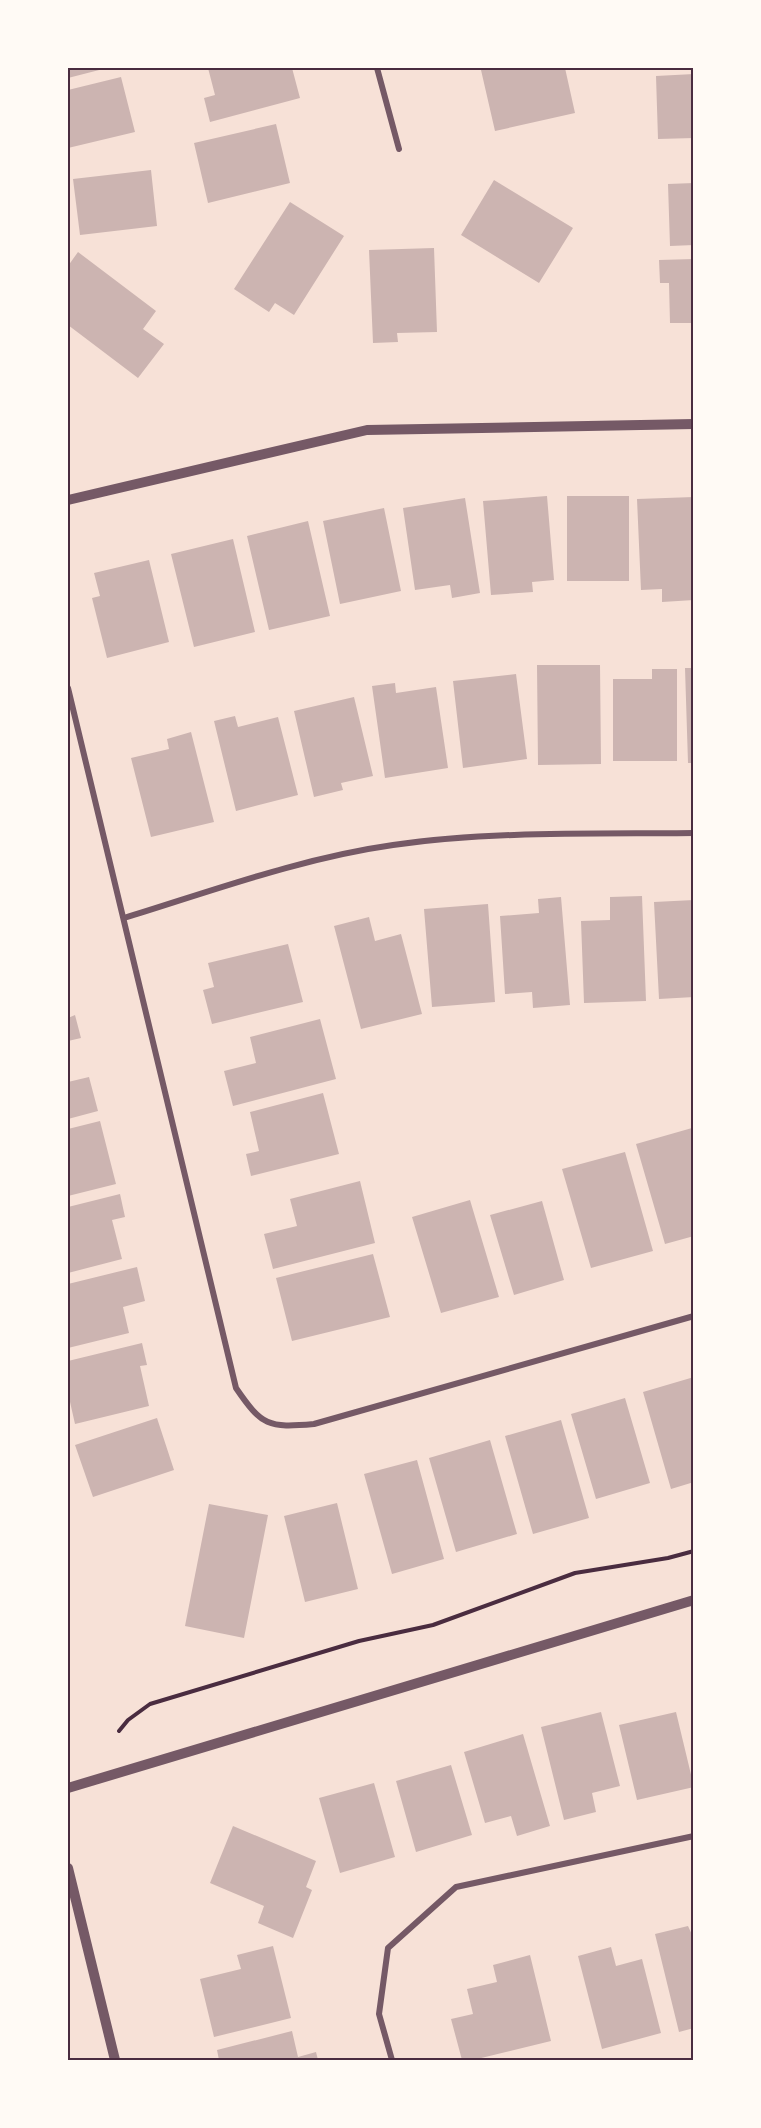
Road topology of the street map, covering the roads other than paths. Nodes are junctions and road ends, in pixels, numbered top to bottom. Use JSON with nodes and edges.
{"nodes":[{"id":1,"x":377,"y":68,"type":"edge"},
{"id":2,"x":399,"y":149,"type":"dead end"},
{"id":3,"x":693,"y":424,"type":"edge"},
{"id":4,"x":68,"y":500,"type":"edge"},
{"id":5,"x":68,"y":688,"type":"edge"},
{"id":6,"x":693,"y":832,"type":"edge"},
{"id":7,"x":124,"y":918,"type":"junction"},
{"id":8,"x":693,"y":1316,"type":"edge"},
{"id":9,"x":693,"y":1600,"type":"edge"},
{"id":10,"x":68,"y":1788,"type":"edge"},
{"id":11,"x":693,"y":1836,"type":"edge"},
{"id":12,"x":68,"y":1868,"type":"edge"},
{"id":13,"x":115,"y":2061,"type":"edge"},
{"id":14,"x":392,"y":2061,"type":"edge"}],
"edges":[{"from":1,"to":2,"type":"street"},
{"from":3,"to":4,"type":"street"},
{"from":5,"to":7,"type":"street"},
{"from":6,"to":7,"type":"street"},
{"from":7,"to":8,"type":"street"},
{"from":9,"to":10,"type":"street"},
{"from":11,"to":14,"type":"street"},
{"from":12,"to":13,"type":"street"}]}
